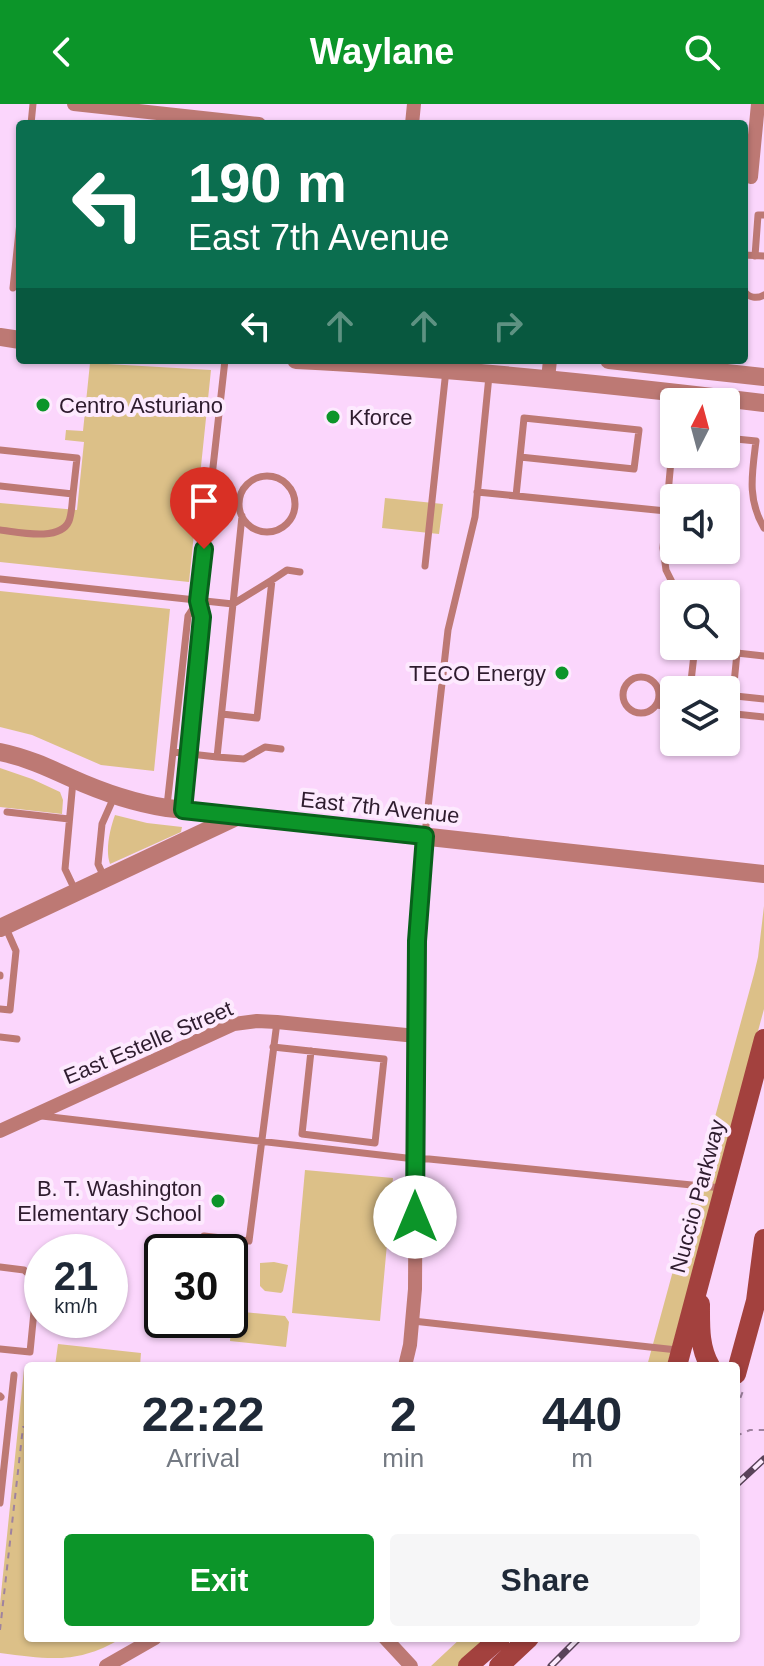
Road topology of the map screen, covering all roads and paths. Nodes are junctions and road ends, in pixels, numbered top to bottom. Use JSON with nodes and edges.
{"nodes":[{"id":1,"x":74,"y":104,"type":"edge"},
{"id":2,"x":758,"y":104,"type":"edge"},
{"id":3,"x":215,"y":120,"type":"edge"},
{"id":4,"x":753,"y":178,"type":"edge"},
{"id":5,"x":764,"y":215,"type":"edge"},
{"id":6,"x":759,"y":256,"type":"edge"},
{"id":7,"x":16,"y":260,"type":"edge"},
{"id":8,"x":13,"y":288,"type":"dead end"},
{"id":9,"x":225,"y":364,"type":"edge"},
{"id":10,"x":356,"y":364,"type":"edge"},
{"id":11,"x":686,"y":364,"type":"edge"},
{"id":12,"x":708,"y":365,"type":"edge"},
{"id":13,"x":549,"y":369,"type":"edge"},
{"id":14,"x":446,"y":370,"type":"junction"},
{"id":15,"x":490,"y":374,"type":"junction"},
{"id":16,"x":764,"y":377,"type":"edge"},
{"id":17,"x":660,"y":393,"type":"edge"},
{"id":18,"x":740,"y":401,"type":"edge"},
{"id":19,"x":764,"y":403,"type":"edge"},
{"id":20,"x":740,"y":439,"type":"edge"},
{"id":21,"x":0,"y":450,"type":"edge"},
{"id":22,"x":520,"y":457,"type":"junction"},
{"id":23,"x":0,"y":486,"type":"edge"},
{"id":24,"x":477,"y":492,"type":"junction"},
{"id":25,"x":73,"y":494,"type":"junction"},
{"id":26,"x":516,"y":496,"type":"junction"},
{"id":27,"x":209,"y":497,"type":"junction"},
{"id":28,"x":239,"y":500,"type":"junction"},
{"id":29,"x":660,"y":510,"type":"edge"},
{"id":30,"x":242,"y":516,"type":"junction"},
{"id":31,"x":764,"y":528,"type":"edge"},
{"id":32,"x":0,"y":530,"type":"edge"},
{"id":33,"x":425,"y":566,"type":"dead end"},
{"id":34,"x":300,"y":572,"type":"dead end"},
{"id":35,"x":0,"y":579,"type":"edge"},
{"id":36,"x":272,"y":580,"type":"junction"},
{"id":37,"x":198,"y":601,"type":"junction"},
{"id":38,"x":233,"y":604,"type":"junction"},
{"id":39,"x":764,"y":656,"type":"edge"},
{"id":40,"x":733,"y":676,"type":"edge"},
{"id":41,"x":658,"y":688,"type":"joint"},
{"id":42,"x":740,"y":697,"type":"edge"},
{"id":43,"x":764,"y":699,"type":"edge"},
{"id":44,"x":656,"y":705,"type":"junction"},
{"id":45,"x":660,"y":705,"type":"edge"},
{"id":46,"x":222,"y":714,"type":"junction"},
{"id":47,"x":740,"y":715,"type":"edge"},
{"id":48,"x":764,"y":717,"type":"edge"},
{"id":49,"x":281,"y":749,"type":"dead end"},
{"id":50,"x":0,"y":752,"type":"edge"},
{"id":51,"x":173,"y":752,"type":"junction"},
{"id":52,"x":189,"y":754,"type":"junction"},
{"id":53,"x":217,"y":757,"type":"junction"},
{"id":54,"x":73,"y":779,"type":"junction"},
{"id":55,"x":115,"y":795,"type":"junction"},
{"id":56,"x":175,"y":809,"type":"junction"},
{"id":57,"x":7,"y":812,"type":"dead end"},
{"id":58,"x":239,"y":816,"type":"junction"},
{"id":59,"x":69,"y":819,"type":"junction"},
{"id":60,"x":425,"y":836,"type":"junction"},
{"id":61,"x":764,"y":874,"type":"edge"},
{"id":62,"x":106,"y":879,"type":"junction"},
{"id":63,"x":76,"y":893,"type":"junction"},
{"id":64,"x":2,"y":927,"type":"edge"},
{"id":65,"x":0,"y":1009,"type":"edge"},
{"id":66,"x":277,"y":1022,"type":"junction"},
{"id":67,"x":416,"y":1036,"type":"junction"},
{"id":68,"x":0,"y":1037,"type":"edge"},
{"id":69,"x":17,"y":1039,"type":"dead end"},
{"id":70,"x":764,"y":1039,"type":"edge"},
{"id":71,"x":273,"y":1047,"type":"junction"},
{"id":72,"x":311,"y":1051,"type":"junction"},
{"id":73,"x":36,"y":1115,"type":"junction"},
{"id":74,"x":1,"y":1128,"type":"edge"},
{"id":75,"x":262,"y":1141,"type":"junction"},
{"id":76,"x":415,"y":1159,"type":"junction"},
{"id":77,"x":724,"y":1188,"type":"junction"},
{"id":78,"x":764,"y":1239,"type":"edge"},
{"id":79,"x":248,"y":1241,"type":"edge"},
{"id":80,"x":0,"y":1267,"type":"edge"},
{"id":81,"x":0,"y":1276,"type":"edge"},
{"id":82,"x":700,"y":1280,"type":"junction"},
{"id":83,"x":413,"y":1321,"type":"junction"},
{"id":84,"x":0,"y":1349,"type":"edge"},
{"id":85,"x":679,"y":1358,"type":"edge"},
{"id":86,"x":406,"y":1362,"type":"edge"},
{"id":87,"x":707,"y":1362,"type":"edge"},
{"id":88,"x":739,"y":1362,"type":"edge"},
{"id":89,"x":14,"y":1375,"type":"dead end"},
{"id":90,"x":24,"y":1427,"type":"edge"},
{"id":91,"x":764,"y":1430,"type":"edge"},
{"id":92,"x":740,"y":1434,"type":"edge"},
{"id":93,"x":21,"y":1451,"type":"junction"},
{"id":94,"x":24,"y":1452,"type":"edge"},
{"id":95,"x":1,"y":1487,"type":"edge"},
{"id":96,"x":0,"y":1503,"type":"edge"},
{"id":97,"x":0,"y":1630,"type":"edge"},
{"id":98,"x":148,"y":1642,"type":"edge"},
{"id":99,"x":389,"y":1642,"type":"edge"},
{"id":100,"x":495,"y":1642,"type":"edge"},
{"id":101,"x":525,"y":1642,"type":"edge"},
{"id":102,"x":106,"y":1666,"type":"edge"},
{"id":103,"x":411,"y":1666,"type":"edge"},
{"id":104,"x":468,"y":1666,"type":"edge"},
{"id":105,"x":499,"y":1666,"type":"edge"}],
"edges":[{"from":1,"to":3,"type":"street"},
{"from":2,"to":4,"type":"street"},
{"from":5,"to":6,"type":"lane"},
{"from":7,"to":8,"type":"lane"},
{"from":9,"to":27,"type":"lane"},
{"from":10,"to":14,"type":"street"},
{"from":11,"to":12,"type":"street"},
{"from":12,"to":16,"type":"street"},
{"from":13,"to":15,"type":"street"},
{"from":13,"to":17,"type":"street"},
{"from":14,"to":15,"type":"street"},
{"from":14,"to":33,"type":"lane"},
{"from":15,"to":24,"type":"lane"},
{"from":18,"to":19,"type":"street"},
{"from":20,"to":31,"type":"lane"},
{"from":21,"to":25,"type":"lane"},
{"from":22,"to":22,"type":"lane"},
{"from":22,"to":26,"type":"lane"},
{"from":23,"to":25,"type":"lane"},
{"from":24,"to":26,"type":"lane"},
{"from":24,"to":60,"type":"lane"},
{"from":25,"to":32,"type":"lane"},
{"from":26,"to":29,"type":"lane"},
{"from":27,"to":28,"type":"lane"},
{"from":27,"to":37,"type":"lane"},
{"from":28,"to":30,"type":"lane"},
{"from":28,"to":30,"type":"lane"},
{"from":30,"to":38,"type":"lane"},
{"from":34,"to":36,"type":"lane"},
{"from":35,"to":37,"type":"lane"},
{"from":36,"to":38,"type":"lane"},
{"from":36,"to":46,"type":"lane"},
{"from":37,"to":38,"type":"lane"},
{"from":37,"to":51,"type":"lane"},
{"from":37,"to":52,"type":"lane"},
{"from":38,"to":46,"type":"lane"},
{"from":39,"to":40,"type":"lane"},
{"from":41,"to":44,"type":"lane"},
{"from":41,"to":44,"type":"lane"},
{"from":42,"to":43,"type":"lane"},
{"from":44,"to":45,"type":"lane"},
{"from":46,"to":53,"type":"lane"},
{"from":47,"to":48,"type":"lane"},
{"from":49,"to":53,"type":"lane"},
{"from":50,"to":54,"type":"street","name":"East 7th Avenue"},
{"from":51,"to":52,"type":"lane"},
{"from":51,"to":56,"type":"lane"},
{"from":52,"to":53,"type":"lane"},
{"from":52,"to":56,"type":"lane"},
{"from":54,"to":55,"type":"street","name":"East 7th Avenue"},
{"from":54,"to":59,"type":"lane"},
{"from":55,"to":56,"type":"street","name":"East 7th Avenue"},
{"from":55,"to":62,"type":"lane"},
{"from":56,"to":58,"type":"street","name":"East 7th Avenue"},
{"from":57,"to":59,"type":"lane"},
{"from":58,"to":60,"type":"street","name":"East 7th Avenue"},
{"from":58,"to":62,"type":"street"},
{"from":59,"to":63,"type":"lane"},
{"from":60,"to":61,"type":"street","name":"East 7th Avenue"},
{"from":60,"to":67,"type":"street"},
{"from":62,"to":63,"type":"street"},
{"from":63,"to":64,"type":"street"},
{"from":64,"to":65,"type":"lane"},
{"from":66,"to":67,"type":"street","name":"East Estelle Street"},
{"from":66,"to":71,"type":"lane"},
{"from":66,"to":73,"type":"street","name":"East Estelle Street"},
{"from":67,"to":76,"type":"street"},
{"from":68,"to":69,"type":"lane"},
{"from":70,"to":77,"type":"main road","name":"Nuccio Parkway"},
{"from":71,"to":72,"type":"lane"},
{"from":71,"to":75,"type":"lane"},
{"from":72,"to":72,"type":"lane"},
{"from":73,"to":74,"type":"street","name":"East Estelle Street"},
{"from":73,"to":75,"type":"lane"},
{"from":75,"to":76,"type":"lane"},
{"from":75,"to":79,"type":"lane"},
{"from":76,"to":77,"type":"lane"},
{"from":76,"to":83,"type":"street"},
{"from":77,"to":82,"type":"main road","name":"Nuccio Parkway"},
{"from":78,"to":88,"type":"main road"},
{"from":80,"to":81,"type":"lane"},
{"from":80,"to":84,"type":"lane"},
{"from":82,"to":85,"type":"main road","name":"Nuccio Parkway"},
{"from":82,"to":87,"type":"main road"},
{"from":83,"to":85,"type":"lane"},
{"from":83,"to":86,"type":"street"},
{"from":89,"to":95,"type":"lane"},
{"from":90,"to":93,"type":"path"},
{"from":91,"to":92,"type":"path"},
{"from":93,"to":94,"type":"path"},
{"from":93,"to":97,"type":"path"},
{"from":95,"to":96,"type":"lane"},
{"from":98,"to":102,"type":"street"},
{"from":99,"to":103,"type":"street"},
{"from":100,"to":104,"type":"main road"},
{"from":101,"to":105,"type":"main road"}]}
